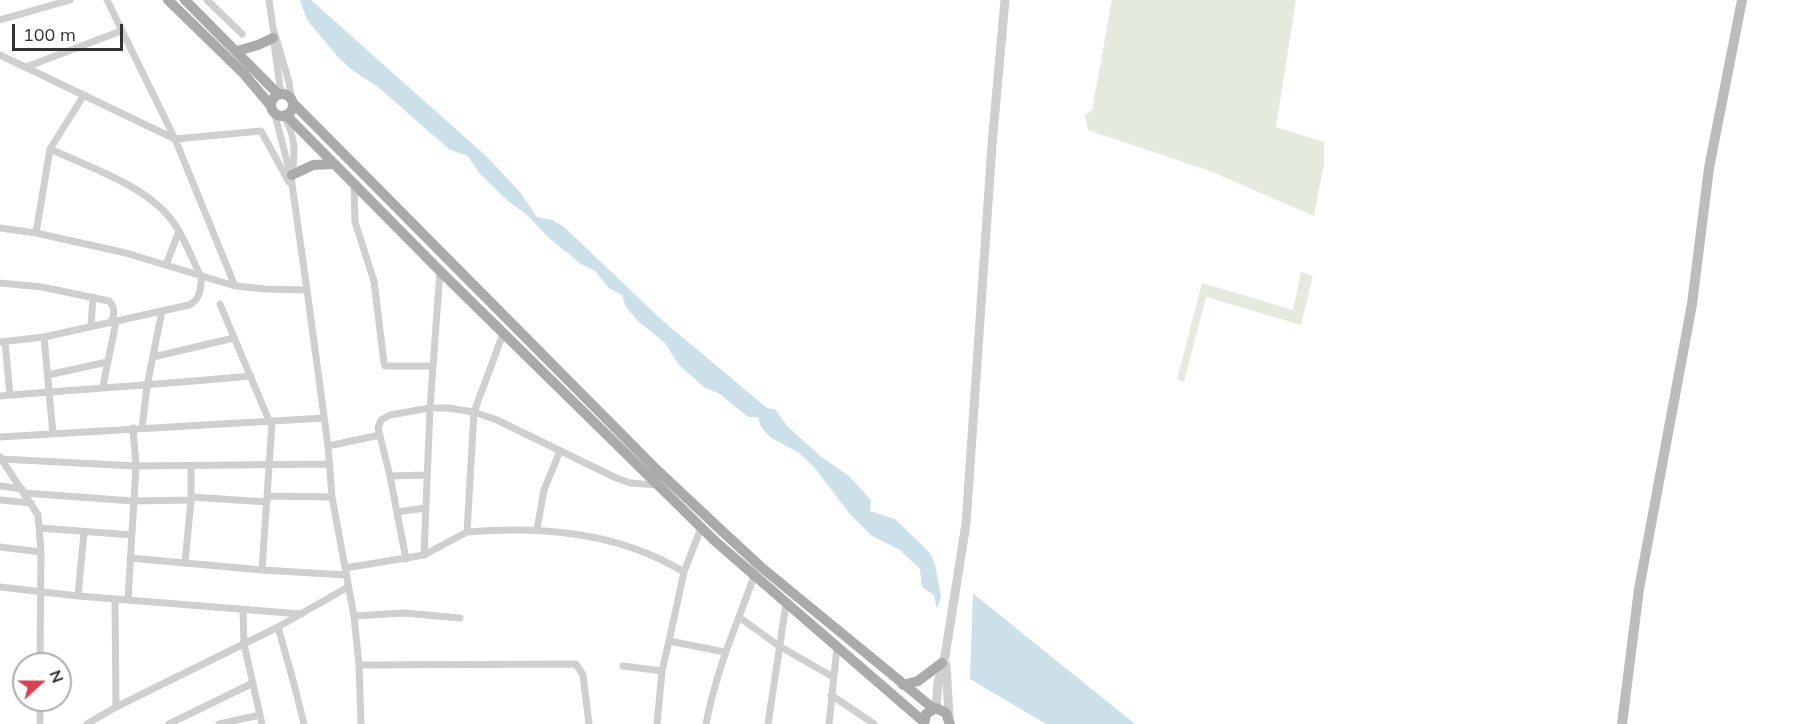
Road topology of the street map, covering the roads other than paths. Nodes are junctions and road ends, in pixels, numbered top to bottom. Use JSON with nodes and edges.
{"nodes":[{"id":1,"x":70,"y":0,"type":"edge"},
{"id":2,"x":107,"y":0,"type":"edge"},
{"id":3,"x":168,"y":0,"type":"edge"},
{"id":4,"x":185,"y":0,"type":"edge"},
{"id":5,"x":207,"y":0,"type":"edge"},
{"id":6,"x":269,"y":0,"type":"edge"},
{"id":7,"x":1005,"y":0,"type":"edge"},
{"id":8,"x":1742,"y":0,"type":"edge"},
{"id":9,"x":0,"y":20,"type":"edge"},
{"id":10,"x":121,"y":31,"type":"junction"},
{"id":11,"x":273,"y":33,"type":"junction"},
{"id":12,"x":242,"y":34,"type":"dead end"},
{"id":13,"x":237,"y":51,"type":"junction"},
{"id":14,"x":0,"y":54,"type":"edge"},
{"id":15,"x":26,"y":67,"type":"junction"},
{"id":16,"x":280,"y":94,"type":"junction"},
{"id":17,"x":84,"y":96,"type":"junction"},
{"id":18,"x":292,"y":101,"type":"junction"},
{"id":19,"x":278,"y":112,"type":"junction"},
{"id":20,"x":175,"y":139,"type":"junction"},
{"id":21,"x":50,"y":149,"type":"junction"},
{"id":22,"x":333,"y":164,"type":"junction"},
{"id":23,"x":291,"y":176,"type":"junction"},
{"id":24,"x":354,"y":185,"type":"junction"},
{"id":25,"x":292,"y":188,"type":"junction"},
{"id":26,"x":0,"y":228,"type":"edge"},
{"id":27,"x":179,"y":231,"type":"junction"},
{"id":28,"x":36,"y":233,"type":"junction"},
{"id":29,"x":166,"y":265,"type":"junction"},
{"id":30,"x":440,"y":272,"type":"junction"},
{"id":31,"x":201,"y":276,"type":"junction"},
{"id":32,"x":0,"y":283,"type":"edge"},
{"id":33,"x":235,"y":286,"type":"junction"},
{"id":34,"x":307,"y":290,"type":"junction"},
{"id":35,"x":93,"y":297,"type":"junction"},
{"id":36,"x":220,"y":304,"type":"dead end"},
{"id":37,"x":162,"y":311,"type":"junction"},
{"id":38,"x":113,"y":322,"type":"junction"},
{"id":39,"x":90,"y":326,"type":"junction"},
{"id":40,"x":503,"y":334,"type":"junction"},
{"id":41,"x":44,"y":337,"type":"junction"},
{"id":42,"x":234,"y":338,"type":"junction"},
{"id":43,"x":3,"y":342,"type":"edge"},
{"id":44,"x":153,"y":357,"type":"junction"},
{"id":45,"x":107,"y":362,"type":"junction"},
{"id":46,"x":433,"y":366,"type":"junction"},
{"id":47,"x":48,"y":375,"type":"junction"},
{"id":48,"x":251,"y":375,"type":"junction"},
{"id":49,"x":103,"y":386,"type":"junction"},
{"id":50,"x":147,"y":386,"type":"junction"},
{"id":51,"x":49,"y":391,"type":"junction"},
{"id":52,"x":10,"y":395,"type":"junction"},
{"id":53,"x":0,"y":396,"type":"edge"},
{"id":54,"x":430,"y":408,"type":"junction"},
{"id":55,"x":474,"y":412,"type":"junction"},
{"id":56,"x":324,"y":418,"type":"junction"},
{"id":57,"x":271,"y":423,"type":"junction"},
{"id":58,"x":133,"y":428,"type":"junction"},
{"id":59,"x":142,"y":428,"type":"junction"},
{"id":60,"x":53,"y":434,"type":"junction"},
{"id":61,"x":380,"y":435,"type":"junction"},
{"id":62,"x":0,"y":437,"type":"edge"},
{"id":63,"x":328,"y":446,"type":"junction"},
{"id":64,"x":560,"y":451,"type":"junction"},
{"id":65,"x":1,"y":458,"type":"edge"},
{"id":66,"x":271,"y":463,"type":"junction"},
{"id":67,"x":330,"y":464,"type":"junction"},
{"id":68,"x":136,"y":466,"type":"junction"},
{"id":69,"x":191,"y":466,"type":"junction"},
{"id":70,"x":426,"y":475,"type":"junction"},
{"id":71,"x":390,"y":476,"type":"junction"},
{"id":72,"x":657,"y":485,"type":"junction"},
{"id":73,"x":0,"y":486,"type":"edge"},
{"id":74,"x":23,"y":491,"type":"junction"},
{"id":75,"x":332,"y":497,"type":"junction"},
{"id":76,"x":191,"y":499,"type":"junction"},
{"id":77,"x":268,"y":499,"type":"junction"},
{"id":78,"x":0,"y":500,"type":"edge"},
{"id":79,"x":134,"y":501,"type":"junction"},
{"id":80,"x":31,"y":503,"type":"junction"},
{"id":81,"x":425,"y":508,"type":"junction"},
{"id":82,"x":397,"y":512,"type":"junction"},
{"id":83,"x":40,"y":528,"type":"junction"},
{"id":84,"x":701,"y":528,"type":"junction"},
{"id":85,"x":537,"y":530,"type":"junction"},
{"id":86,"x":84,"y":531,"type":"junction"},
{"id":87,"x":467,"y":532,"type":"junction"},
{"id":88,"x":132,"y":535,"type":"junction"},
{"id":89,"x":0,"y":547,"type":"edge"},
{"id":90,"x":41,"y":552,"type":"junction"},
{"id":91,"x":424,"y":555,"type":"junction"},
{"id":92,"x":130,"y":558,"type":"junction"},
{"id":93,"x":406,"y":559,"type":"junction"},
{"id":94,"x":184,"y":563,"type":"junction"},
{"id":95,"x":262,"y":570,"type":"junction"},
{"id":96,"x":346,"y":572,"type":"junction"},
{"id":97,"x":684,"y":572,"type":"junction"},
{"id":98,"x":754,"y":576,"type":"junction"},
{"id":99,"x":0,"y":587,"type":"edge"},
{"id":100,"x":348,"y":587,"type":"junction"},
{"id":101,"x":41,"y":591,"type":"junction"},
{"id":102,"x":78,"y":596,"type":"junction"},
{"id":103,"x":115,"y":598,"type":"junction"},
{"id":104,"x":128,"y":600,"type":"junction"},
{"id":105,"x":786,"y":604,"type":"junction"},
{"id":106,"x":243,"y":609,"type":"junction"},
{"id":107,"x":301,"y":614,"type":"junction"},
{"id":108,"x":354,"y":616,"type":"junction"},
{"id":109,"x":739,"y":617,"type":"junction"},
{"id":110,"x":460,"y":618,"type":"dead end"},
{"id":111,"x":278,"y":627,"type":"junction"},
{"id":112,"x":669,"y":642,"type":"junction"},
{"id":113,"x":244,"y":644,"type":"junction"},
{"id":114,"x":779,"y":646,"type":"junction"},
{"id":115,"x":837,"y":647,"type":"junction"},
{"id":116,"x":40,"y":652,"type":"edge"},
{"id":117,"x":725,"y":652,"type":"junction"},
{"id":118,"x":944,"y":659,"type":"junction"},
{"id":119,"x":359,"y":665,"type":"junction"},
{"id":120,"x":623,"y":666,"type":"dead end"},
{"id":121,"x":662,"y":671,"type":"junction"},
{"id":122,"x":833,"y":677,"type":"junction"},
{"id":123,"x":253,"y":684,"type":"junction"},
{"id":124,"x":903,"y":685,"type":"junction"},
{"id":125,"x":831,"y":695,"type":"junction"},
{"id":126,"x":116,"y":707,"type":"junction"},
{"id":127,"x":935,"y":708,"type":"junction"},
{"id":128,"x":260,"y":715,"type":"junction"},
{"id":129,"x":951,"y":721,"type":"edge"},
{"id":130,"x":924,"y":723,"type":"edge"},
{"id":131,"x":87,"y":724,"type":"edge"},
{"id":132,"x":169,"y":724,"type":"edge"},
{"id":133,"x":219,"y":724,"type":"edge"},
{"id":134,"x":262,"y":724,"type":"edge"},
{"id":135,"x":304,"y":724,"type":"edge"},
{"id":136,"x":361,"y":724,"type":"edge"},
{"id":137,"x":589,"y":724,"type":"edge"},
{"id":138,"x":657,"y":724,"type":"edge"},
{"id":139,"x":706,"y":724,"type":"edge"},
{"id":140,"x":768,"y":724,"type":"edge"},
{"id":141,"x":830,"y":724,"type":"edge"},
{"id":142,"x":874,"y":724,"type":"edge"},
{"id":143,"x":1622,"y":724,"type":"edge"}],
"edges":[{"from":1,"to":9,"type":"street"},
{"from":2,"to":10,"type":"street"},
{"from":3,"to":19,"type":"main road"},
{"from":4,"to":13,"type":"main road"},
{"from":5,"to":12,"type":"street"},
{"from":6,"to":11,"type":"street"},
{"from":7,"to":118,"type":"street"},
{"from":8,"to":143,"type":"main road"},
{"from":10,"to":15,"type":"street"},
{"from":10,"to":20,"type":"street"},
{"from":11,"to":13,"type":"main road"},
{"from":11,"to":16,"type":"street"},
{"from":11,"to":18,"type":"street"},
{"from":13,"to":16,"type":"main road"},
{"from":14,"to":15,"type":"street"},
{"from":15,"to":17,"type":"street"},
{"from":16,"to":18,"type":"main road"},
{"from":16,"to":19,"type":"main road"},
{"from":17,"to":20,"type":"street"},
{"from":17,"to":21,"type":"street"},
{"from":18,"to":19,"type":"main road"},
{"from":18,"to":124,"type":"main road"},
{"from":19,"to":22,"type":"main road"},
{"from":19,"to":23,"type":"street"},
{"from":19,"to":23,"type":"street"},
{"from":20,"to":25,"type":"street"},
{"from":20,"to":33,"type":"street"},
{"from":21,"to":27,"type":"street"},
{"from":21,"to":28,"type":"street"},
{"from":22,"to":23,"type":"main road"},
{"from":22,"to":24,"type":"main road"},
{"from":23,"to":25,"type":"street"},
{"from":24,"to":30,"type":"main road"},
{"from":24,"to":46,"type":"street"},
{"from":25,"to":34,"type":"street"},
{"from":26,"to":28,"type":"street"},
{"from":27,"to":29,"type":"street"},
{"from":27,"to":31,"type":"street"},
{"from":28,"to":29,"type":"street"},
{"from":29,"to":31,"type":"street"},
{"from":30,"to":40,"type":"main road"},
{"from":30,"to":46,"type":"street"},
{"from":31,"to":33,"type":"street"},
{"from":31,"to":37,"type":"street"},
{"from":32,"to":35,"type":"street"},
{"from":33,"to":34,"type":"street"},
{"from":34,"to":56,"type":"street"},
{"from":35,"to":38,"type":"street"},
{"from":35,"to":39,"type":"street"},
{"from":36,"to":42,"type":"street"},
{"from":37,"to":38,"type":"street"},
{"from":37,"to":44,"type":"street"},
{"from":38,"to":39,"type":"street"},
{"from":38,"to":45,"type":"street"},
{"from":39,"to":41,"type":"street"},
{"from":40,"to":55,"type":"street"},
{"from":40,"to":72,"type":"main road"},
{"from":41,"to":43,"type":"street"},
{"from":41,"to":47,"type":"street"},
{"from":42,"to":44,"type":"street"},
{"from":42,"to":48,"type":"street"},
{"from":43,"to":52,"type":"street"},
{"from":44,"to":50,"type":"street"},
{"from":45,"to":47,"type":"street"},
{"from":45,"to":49,"type":"street"},
{"from":46,"to":54,"type":"street"},
{"from":47,"to":51,"type":"street"},
{"from":48,"to":50,"type":"street"},
{"from":48,"to":57,"type":"street"},
{"from":49,"to":50,"type":"street"},
{"from":49,"to":51,"type":"street"},
{"from":50,"to":59,"type":"street"},
{"from":51,"to":52,"type":"street"},
{"from":51,"to":60,"type":"street"},
{"from":52,"to":53,"type":"street"},
{"from":54,"to":55,"type":"street"},
{"from":54,"to":61,"type":"street"},
{"from":54,"to":70,"type":"street"},
{"from":55,"to":64,"type":"street"},
{"from":55,"to":87,"type":"street"},
{"from":56,"to":57,"type":"street"},
{"from":56,"to":63,"type":"street"},
{"from":57,"to":59,"type":"street"},
{"from":57,"to":66,"type":"street"},
{"from":58,"to":59,"type":"street"},
{"from":58,"to":60,"type":"street"},
{"from":58,"to":68,"type":"street"},
{"from":60,"to":62,"type":"street"},
{"from":61,"to":63,"type":"street"},
{"from":61,"to":71,"type":"street"},
{"from":63,"to":67,"type":"street"},
{"from":64,"to":72,"type":"street"},
{"from":64,"to":85,"type":"street"},
{"from":65,"to":68,"type":"street"},
{"from":65,"to":74,"type":"street"},
{"from":66,"to":67,"type":"street"},
{"from":66,"to":69,"type":"street"},
{"from":66,"to":77,"type":"street"},
{"from":67,"to":75,"type":"street"},
{"from":68,"to":69,"type":"street"},
{"from":68,"to":79,"type":"street"},
{"from":69,"to":76,"type":"street"},
{"from":70,"to":71,"type":"street"},
{"from":70,"to":81,"type":"street"},
{"from":71,"to":82,"type":"street"},
{"from":72,"to":84,"type":"main road"},
{"from":73,"to":74,"type":"street"},
{"from":74,"to":79,"type":"street"},
{"from":74,"to":80,"type":"street"},
{"from":75,"to":77,"type":"street"},
{"from":75,"to":96,"type":"street"},
{"from":76,"to":77,"type":"street"},
{"from":76,"to":79,"type":"street"},
{"from":76,"to":94,"type":"street"},
{"from":77,"to":95,"type":"street"},
{"from":78,"to":80,"type":"street"},
{"from":79,"to":88,"type":"street"},
{"from":80,"to":83,"type":"street"},
{"from":81,"to":82,"type":"street"},
{"from":81,"to":91,"type":"street"},
{"from":82,"to":93,"type":"street"},
{"from":83,"to":86,"type":"street"},
{"from":83,"to":90,"type":"street"},
{"from":84,"to":97,"type":"street"},
{"from":84,"to":98,"type":"main road"},
{"from":85,"to":87,"type":"street"},
{"from":85,"to":97,"type":"street"},
{"from":86,"to":88,"type":"street"},
{"from":86,"to":102,"type":"street"},
{"from":87,"to":91,"type":"street"},
{"from":88,"to":92,"type":"street"},
{"from":89,"to":90,"type":"street"},
{"from":90,"to":101,"type":"street"},
{"from":91,"to":93,"type":"street"},
{"from":92,"to":94,"type":"street"},
{"from":92,"to":104,"type":"street"},
{"from":93,"to":96,"type":"street"},
{"from":94,"to":95,"type":"street"},
{"from":95,"to":96,"type":"street"},
{"from":96,"to":100,"type":"street"},
{"from":97,"to":112,"type":"street"},
{"from":98,"to":105,"type":"main road"},
{"from":98,"to":109,"type":"street"},
{"from":99,"to":101,"type":"street"},
{"from":100,"to":107,"type":"street"},
{"from":100,"to":108,"type":"street"},
{"from":101,"to":102,"type":"street"},
{"from":101,"to":116,"type":"street"},
{"from":102,"to":103,"type":"street"},
{"from":103,"to":104,"type":"street"},
{"from":103,"to":126,"type":"street"},
{"from":104,"to":106,"type":"street"},
{"from":105,"to":114,"type":"street"},
{"from":105,"to":115,"type":"main road"},
{"from":106,"to":107,"type":"street"},
{"from":106,"to":113,"type":"street"},
{"from":107,"to":111,"type":"street"},
{"from":108,"to":110,"type":"street"},
{"from":108,"to":119,"type":"street"},
{"from":109,"to":114,"type":"street"},
{"from":109,"to":117,"type":"street"},
{"from":111,"to":113,"type":"street"},
{"from":111,"to":135,"type":"street"},
{"from":112,"to":117,"type":"street"},
{"from":112,"to":121,"type":"street"},
{"from":113,"to":123,"type":"street"},
{"from":113,"to":126,"type":"street"},
{"from":114,"to":122,"type":"street"},
{"from":114,"to":140,"type":"street"},
{"from":115,"to":122,"type":"street"},
{"from":115,"to":130,"type":"main road"},
{"from":117,"to":139,"type":"street"},
{"from":118,"to":124,"type":"main road"},
{"from":118,"to":127,"type":"street"},
{"from":118,"to":129,"type":"street"},
{"from":119,"to":136,"type":"street"},
{"from":119,"to":137,"type":"street"},
{"from":120,"to":121,"type":"street"},
{"from":121,"to":138,"type":"street"},
{"from":122,"to":125,"type":"street"},
{"from":123,"to":128,"type":"street"},
{"from":123,"to":132,"type":"street"},
{"from":124,"to":127,"type":"main road"},
{"from":125,"to":141,"type":"street"},
{"from":125,"to":142,"type":"street"},
{"from":126,"to":131,"type":"street"},
{"from":127,"to":129,"type":"main road"},
{"from":127,"to":130,"type":"main road"},
{"from":128,"to":133,"type":"street"},
{"from":128,"to":134,"type":"street"}]}
